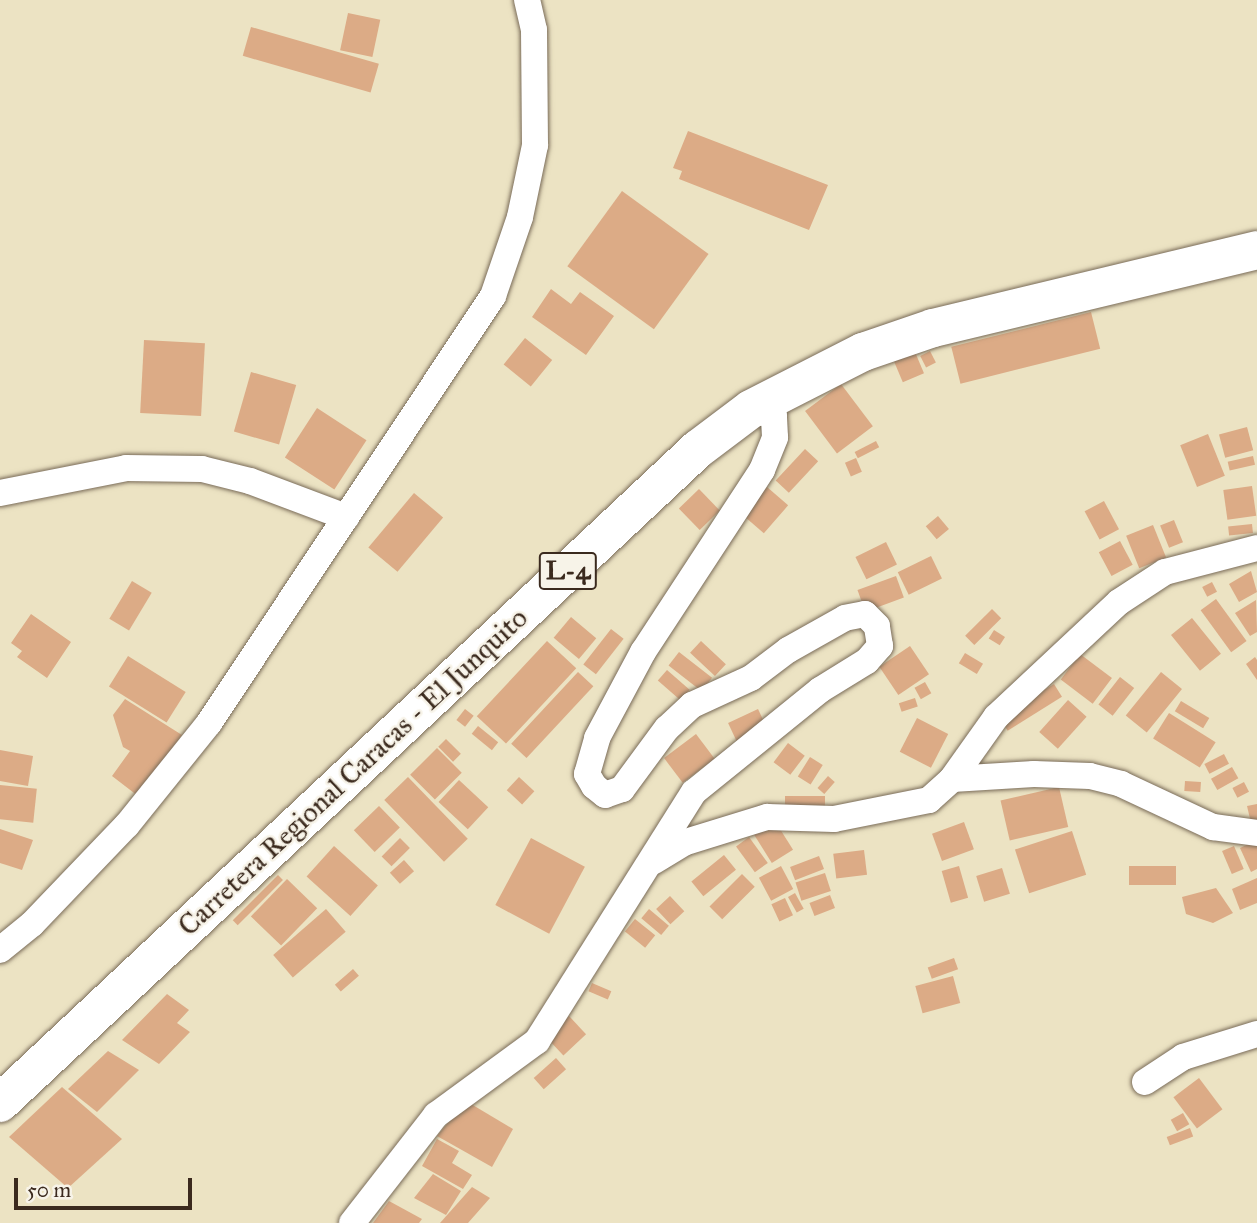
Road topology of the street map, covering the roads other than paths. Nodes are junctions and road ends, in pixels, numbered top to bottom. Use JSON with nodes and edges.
{"nodes":[{"id":1,"x":527,"y":0,"type":"edge"},
{"id":2,"x":1257,"y":250,"type":"edge"},
{"id":3,"x":751,"y":409,"type":"junction"},
{"id":4,"x":0,"y":493,"type":"edge"},
{"id":5,"x":346,"y":517,"type":"junction"},
{"id":6,"x":1257,"y":548,"type":"edge"},
{"id":7,"x":953,"y":779,"type":"junction"},
{"id":8,"x":1257,"y":833,"type":"edge"},
{"id":9,"x":652,"y":862,"type":"junction"},
{"id":10,"x":0,"y":950,"type":"edge"},
{"id":11,"x":1257,"y":1034,"type":"edge"},
{"id":12,"x":1145,"y":1082,"type":"dead end"},
{"id":13,"x":0,"y":1103,"type":"edge"},
{"id":14,"x":352,"y":1223,"type":"edge"}],
"edges":[{"from":1,"to":5,"type":"street"},
{"from":2,"to":3,"type":"main road","name":"Carretera Regional Caracas - El Junquito","number":"L-4"},
{"from":3,"to":9,"type":"street"},
{"from":3,"to":13,"type":"main road","name":"Carretera Regional Caracas - El Junquito","number":"L-4"},
{"from":4,"to":5,"type":"street"},
{"from":5,"to":10,"type":"street"},
{"from":6,"to":7,"type":"street"},
{"from":7,"to":8,"type":"street"},
{"from":7,"to":9,"type":"street"},
{"from":9,"to":14,"type":"street"},
{"from":11,"to":12,"type":"street"}]}
